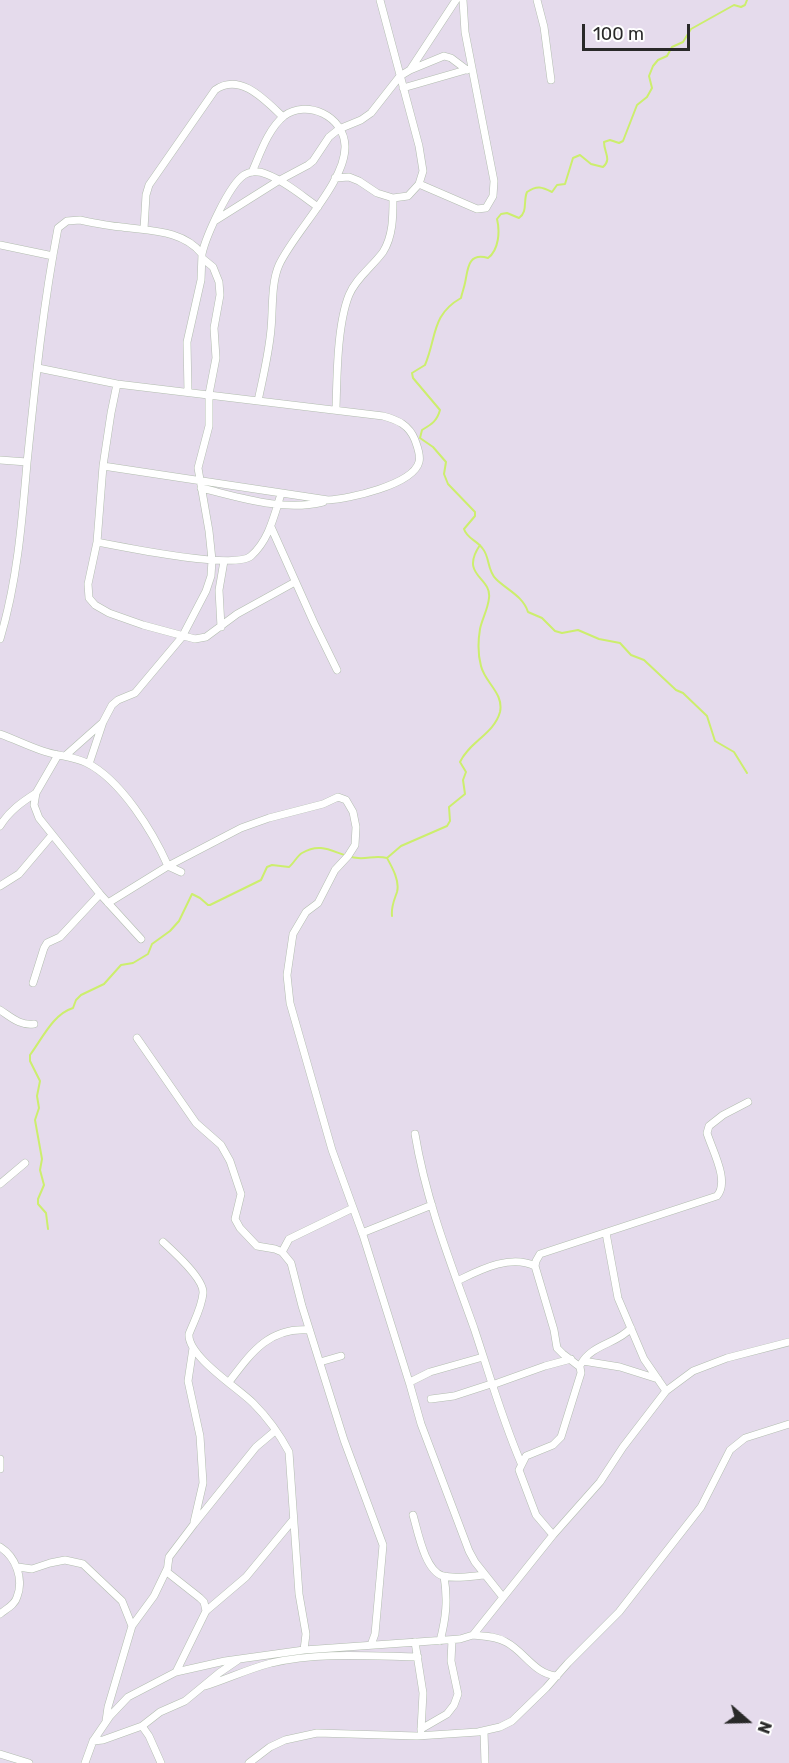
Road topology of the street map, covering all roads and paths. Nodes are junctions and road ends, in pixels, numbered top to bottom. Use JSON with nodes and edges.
{"nodes":[{"id":1,"x":380,"y":0,"type":"edge"},
{"id":2,"x":456,"y":0,"type":"edge"},
{"id":3,"x":463,"y":0,"type":"edge"},
{"id":4,"x":537,"y":0,"type":"edge"},
{"id":5,"x":469,"y":69,"type":"junction"},
{"id":6,"x":410,"y":70,"type":"junction"},
{"id":7,"x":400,"y":76,"type":"junction"},
{"id":8,"x":551,"y":80,"type":"dead end"},
{"id":9,"x":403,"y":88,"type":"junction"},
{"id":10,"x":283,"y":117,"type":"junction"},
{"id":11,"x":339,"y":129,"type":"junction"},
{"id":12,"x":252,"y":172,"type":"junction"},
{"id":13,"x":335,"y":178,"type":"junction"},
{"id":14,"x":278,"y":181,"type":"junction"},
{"id":15,"x":419,"y":184,"type":"junction"},
{"id":16,"x":393,"y":198,"type":"junction"},
{"id":17,"x":318,"y":207,"type":"junction"},
{"id":18,"x":216,"y":220,"type":"junction"},
{"id":19,"x":144,"y":229,"type":"junction"},
{"id":20,"x":0,"y":245,"type":"edge"},
{"id":21,"x":53,"y":256,"type":"junction"},
{"id":22,"x":202,"y":256,"type":"junction"},
{"id":23,"x":38,"y":368,"type":"junction"},
{"id":24,"x":117,"y":384,"type":"junction"},
{"id":25,"x":188,"y":392,"type":"junction"},
{"id":26,"x":209,"y":394,"type":"junction"},
{"id":27,"x":258,"y":401,"type":"junction"},
{"id":28,"x":336,"y":409,"type":"junction"},
{"id":29,"x":0,"y":460,"type":"edge"},
{"id":30,"x":27,"y":462,"type":"junction"},
{"id":31,"x":104,"y":466,"type":"junction"},
{"id":32,"x":200,"y":484,"type":"junction"},
{"id":33,"x":281,"y":494,"type":"junction"},
{"id":34,"x":328,"y":500,"type":"junction"},
{"id":35,"x":278,"y":504,"type":"junction"},
{"id":36,"x":271,"y":527,"type":"junction"},
{"id":37,"x":97,"y":542,"type":"junction"},
{"id":38,"x":212,"y":560,"type":"junction"},
{"id":39,"x":224,"y":561,"type":"junction"},
{"id":40,"x":296,"y":582,"type":"junction"},
{"id":41,"x":221,"y":627,"type":"junction"},
{"id":42,"x":182,"y":637,"type":"junction"},
{"id":43,"x":0,"y":639,"type":"edge"},
{"id":44,"x":337,"y":670,"type":"dead end"},
{"id":45,"x":103,"y":722,"type":"junction"},
{"id":46,"x":0,"y":734,"type":"edge"},
{"id":47,"x":62,"y":756,"type":"junction"},
{"id":48,"x":90,"y":764,"type":"junction"},
{"id":49,"x":36,"y":794,"type":"junction"},
{"id":50,"x":0,"y":826,"type":"edge"},
{"id":51,"x":52,"y":835,"type":"junction"},
{"id":52,"x":168,"y":866,"type":"junction"},
{"id":53,"x":181,"y":872,"type":"dead end"},
{"id":54,"x":0,"y":886,"type":"edge"},
{"id":55,"x":100,"y":894,"type":"junction"},
{"id":56,"x":108,"y":903,"type":"junction"},
{"id":57,"x":141,"y":939,"type":"dead end"},
{"id":58,"x":33,"y":983,"type":"dead end"},
{"id":59,"x":0,"y":1010,"type":"edge"},
{"id":60,"x":34,"y":1024,"type":"dead end"},
{"id":61,"x":137,"y":1038,"type":"dead end"},
{"id":62,"x":748,"y":1102,"type":"dead end"},
{"id":63,"x":415,"y":1134,"type":"dead end"},
{"id":64,"x":25,"y":1163,"type":"dead end"},
{"id":65,"x":0,"y":1184,"type":"edge"},
{"id":66,"x":432,"y":1205,"type":"junction"},
{"id":67,"x":353,"y":1208,"type":"junction"},
{"id":68,"x":362,"y":1233,"type":"junction"},
{"id":69,"x":606,"y":1233,"type":"junction"},
{"id":70,"x":163,"y":1242,"type":"dead end"},
{"id":71,"x":282,"y":1252,"type":"junction"},
{"id":72,"x":535,"y":1266,"type":"junction"},
{"id":73,"x":457,"y":1281,"type":"junction"},
{"id":74,"x":631,"y":1328,"type":"junction"},
{"id":75,"x":309,"y":1330,"type":"junction"},
{"id":76,"x":789,"y":1342,"type":"edge"},
{"id":77,"x":193,"y":1348,"type":"junction"},
{"id":78,"x":341,"y":1356,"type":"dead end"},
{"id":79,"x":483,"y":1357,"type":"junction"},
{"id":80,"x":571,"y":1359,"type":"junction"},
{"id":81,"x":320,"y":1362,"type":"junction"},
{"id":82,"x":581,"y":1364,"type":"junction"},
{"id":83,"x":658,"y":1379,"type":"junction"},
{"id":84,"x":229,"y":1382,"type":"junction"},
{"id":85,"x":410,"y":1382,"type":"junction"},
{"id":86,"x":492,"y":1385,"type":"junction"},
{"id":87,"x":666,"y":1392,"type":"junction"},
{"id":88,"x":430,"y":1399,"type":"dead end"},
{"id":89,"x":789,"y":1424,"type":"edge"},
{"id":90,"x":275,"y":1431,"type":"junction"},
{"id":91,"x":0,"y":1459,"type":"edge"},
{"id":92,"x":521,"y":1463,"type":"junction"},
{"id":93,"x":0,"y":1469,"type":"edge"},
{"id":94,"x":413,"y":1515,"type":"dead end"},
{"id":95,"x":293,"y":1520,"type":"junction"},
{"id":96,"x":194,"y":1524,"type":"junction"},
{"id":97,"x":553,"y":1534,"type":"junction"},
{"id":98,"x":0,"y":1546,"type":"edge"},
{"id":99,"x":18,"y":1567,"type":"junction"},
{"id":100,"x":167,"y":1569,"type":"junction"},
{"id":101,"x":485,"y":1575,"type":"junction"},
{"id":102,"x":444,"y":1576,"type":"junction"},
{"id":103,"x":502,"y":1596,"type":"junction"},
{"id":104,"x":206,"y":1611,"type":"junction"},
{"id":105,"x":0,"y":1614,"type":"edge"},
{"id":106,"x":132,"y":1626,"type":"junction"},
{"id":107,"x":473,"y":1635,"type":"junction"},
{"id":108,"x":452,"y":1640,"type":"junction"},
{"id":109,"x":440,"y":1641,"type":"junction"},
{"id":110,"x":415,"y":1642,"type":"junction"},
{"id":111,"x":371,"y":1645,"type":"junction"},
{"id":112,"x":304,"y":1650,"type":"junction"},
{"id":113,"x":418,"y":1657,"type":"junction"},
{"id":114,"x":240,"y":1659,"type":"junction"},
{"id":115,"x":176,"y":1672,"type":"junction"},
{"id":116,"x":557,"y":1676,"type":"junction"},
{"id":117,"x":205,"y":1686,"type":"junction"},
{"id":118,"x":106,"y":1721,"type":"junction"},
{"id":119,"x":142,"y":1726,"type":"junction"},
{"id":120,"x":484,"y":1731,"type":"junction"},
{"id":121,"x":420,"y":1732,"type":"junction"},
{"id":122,"x":93,"y":1741,"type":"junction"},
{"id":123,"x":0,"y":1754,"type":"edge"},
{"id":124,"x":84,"y":1762,"type":"edge"},
{"id":125,"x":29,"y":1763,"type":"edge"},
{"id":126,"x":161,"y":1763,"type":"edge"},
{"id":127,"x":249,"y":1763,"type":"edge"},
{"id":128,"x":485,"y":1763,"type":"edge"}],
"edges":[{"from":1,"to":7,"type":"street"},
{"from":2,"to":6,"type":"street"},
{"from":3,"to":5,"type":"street"},
{"from":4,"to":8,"type":"street"},
{"from":5,"to":6,"type":"street"},
{"from":5,"to":9,"type":"street"},
{"from":5,"to":15,"type":"street"},
{"from":6,"to":7,"type":"street"},
{"from":7,"to":9,"type":"street"},
{"from":7,"to":11,"type":"street"},
{"from":9,"to":15,"type":"street"},
{"from":10,"to":11,"type":"street"},
{"from":10,"to":12,"type":"street"},
{"from":10,"to":19,"type":"street"},
{"from":11,"to":13,"type":"street"},
{"from":11,"to":14,"type":"street"},
{"from":12,"to":14,"type":"street"},
{"from":12,"to":18,"type":"street"},
{"from":13,"to":16,"type":"street"},
{"from":13,"to":17,"type":"street"},
{"from":14,"to":17,"type":"street"},
{"from":14,"to":18,"type":"street"},
{"from":15,"to":16,"type":"street"},
{"from":16,"to":28,"type":"street"},
{"from":17,"to":27,"type":"street"},
{"from":18,"to":22,"type":"street"},
{"from":19,"to":21,"type":"street"},
{"from":19,"to":22,"type":"street"},
{"from":20,"to":21,"type":"street"},
{"from":21,"to":23,"type":"street"},
{"from":22,"to":25,"type":"street"},
{"from":22,"to":26,"type":"street"},
{"from":23,"to":24,"type":"street"},
{"from":23,"to":30,"type":"street"},
{"from":24,"to":25,"type":"street"},
{"from":24,"to":31,"type":"street"},
{"from":25,"to":26,"type":"street"},
{"from":26,"to":27,"type":"street"},
{"from":26,"to":32,"type":"street"},
{"from":27,"to":28,"type":"street"},
{"from":28,"to":34,"type":"street"},
{"from":29,"to":30,"type":"street"},
{"from":30,"to":43,"type":"street"},
{"from":31,"to":32,"type":"street"},
{"from":31,"to":37,"type":"street"},
{"from":32,"to":33,"type":"street"},
{"from":32,"to":35,"type":"street"},
{"from":32,"to":38,"type":"street"},
{"from":33,"to":34,"type":"street"},
{"from":33,"to":35,"type":"street"},
{"from":34,"to":35,"type":"street"},
{"from":35,"to":36,"type":"street"},
{"from":36,"to":39,"type":"street"},
{"from":36,"to":40,"type":"street"},
{"from":37,"to":38,"type":"street"},
{"from":37,"to":42,"type":"street"},
{"from":38,"to":39,"type":"street"},
{"from":38,"to":42,"type":"street"},
{"from":39,"to":41,"type":"street"},
{"from":40,"to":41,"type":"street"},
{"from":40,"to":44,"type":"street"},
{"from":41,"to":42,"type":"street"},
{"from":42,"to":45,"type":"street"},
{"from":45,"to":47,"type":"street"},
{"from":45,"to":48,"type":"street"},
{"from":46,"to":47,"type":"street"},
{"from":47,"to":48,"type":"street"},
{"from":47,"to":49,"type":"street"},
{"from":48,"to":52,"type":"street"},
{"from":49,"to":50,"type":"street"},
{"from":49,"to":51,"type":"street"},
{"from":51,"to":54,"type":"street"},
{"from":51,"to":55,"type":"street"},
{"from":52,"to":53,"type":"street"},
{"from":52,"to":56,"type":"street"},
{"from":52,"to":67,"type":"street"},
{"from":55,"to":56,"type":"street"},
{"from":55,"to":58,"type":"street"},
{"from":56,"to":57,"type":"street"},
{"from":59,"to":60,"type":"street"},
{"from":61,"to":71,"type":"street"},
{"from":62,"to":69,"type":"street"},
{"from":63,"to":66,"type":"street"},
{"from":64,"to":65,"type":"street"},
{"from":66,"to":68,"type":"street"},
{"from":66,"to":73,"type":"street"},
{"from":67,"to":68,"type":"street"},
{"from":67,"to":71,"type":"street"},
{"from":68,"to":85,"type":"street"},
{"from":69,"to":72,"type":"street"},
{"from":69,"to":74,"type":"street"},
{"from":70,"to":77,"type":"street"},
{"from":71,"to":75,"type":"street"},
{"from":72,"to":73,"type":"street"},
{"from":72,"to":80,"type":"street"},
{"from":73,"to":79,"type":"street"},
{"from":74,"to":82,"type":"street"},
{"from":74,"to":83,"type":"street"},
{"from":75,"to":81,"type":"street"},
{"from":75,"to":84,"type":"street"},
{"from":76,"to":87,"type":"street"},
{"from":77,"to":84,"type":"street"},
{"from":77,"to":96,"type":"street"},
{"from":78,"to":81,"type":"street"},
{"from":79,"to":85,"type":"street"},
{"from":79,"to":86,"type":"street"},
{"from":80,"to":82,"type":"street"},
{"from":80,"to":86,"type":"street"},
{"from":81,"to":111,"type":"street"},
{"from":82,"to":83,"type":"street"},
{"from":82,"to":92,"type":"street"},
{"from":83,"to":87,"type":"street"},
{"from":84,"to":90,"type":"street"},
{"from":85,"to":101,"type":"street"},
{"from":86,"to":88,"type":"street"},
{"from":86,"to":92,"type":"street"},
{"from":87,"to":97,"type":"street"},
{"from":89,"to":116,"type":"street"},
{"from":90,"to":95,"type":"street"},
{"from":90,"to":96,"type":"street"},
{"from":91,"to":93,"type":"street"},
{"from":92,"to":97,"type":"street"},
{"from":94,"to":102,"type":"street"},
{"from":95,"to":104,"type":"street"},
{"from":95,"to":112,"type":"street"},
{"from":96,"to":100,"type":"street"},
{"from":97,"to":103,"type":"street"},
{"from":98,"to":99,"type":"street"},
{"from":99,"to":105,"type":"street"},
{"from":99,"to":106,"type":"street"},
{"from":100,"to":104,"type":"street"},
{"from":100,"to":106,"type":"street"},
{"from":101,"to":102,"type":"street"},
{"from":101,"to":103,"type":"street"},
{"from":102,"to":109,"type":"street"},
{"from":103,"to":107,"type":"street"},
{"from":104,"to":115,"type":"street"},
{"from":106,"to":118,"type":"street"},
{"from":107,"to":108,"type":"street"},
{"from":107,"to":116,"type":"street"},
{"from":108,"to":109,"type":"street"},
{"from":108,"to":121,"type":"street"},
{"from":109,"to":110,"type":"street"},
{"from":110,"to":111,"type":"street"},
{"from":110,"to":113,"type":"street"},
{"from":111,"to":112,"type":"street"},
{"from":112,"to":114,"type":"street"},
{"from":113,"to":117,"type":"street"},
{"from":113,"to":121,"type":"street"},
{"from":114,"to":115,"type":"street"},
{"from":114,"to":117,"type":"street"},
{"from":115,"to":118,"type":"street"},
{"from":116,"to":120,"type":"street"},
{"from":117,"to":119,"type":"street"},
{"from":118,"to":122,"type":"street"},
{"from":119,"to":122,"type":"street"},
{"from":119,"to":126,"type":"street"},
{"from":120,"to":121,"type":"street"},
{"from":120,"to":128,"type":"street"},
{"from":121,"to":127,"type":"street"},
{"from":122,"to":124,"type":"street"},
{"from":123,"to":125,"type":"street"}]}
